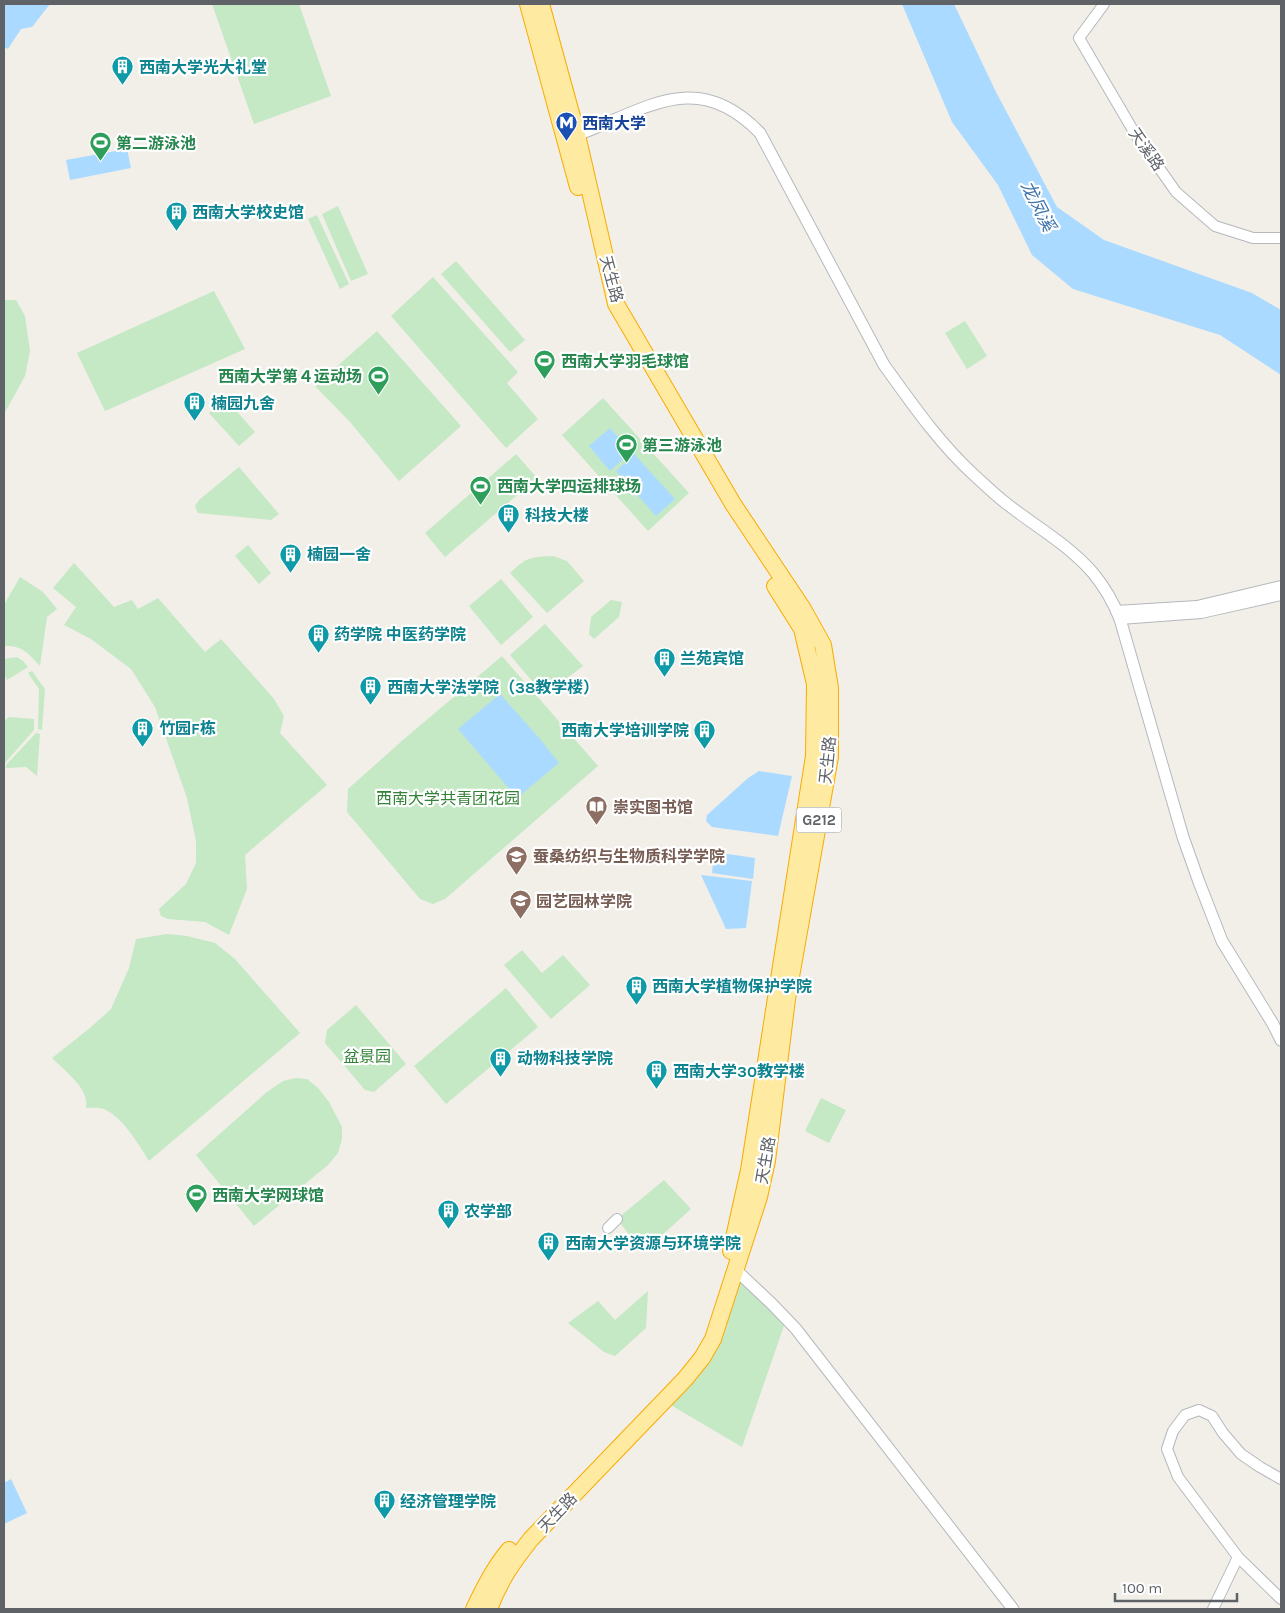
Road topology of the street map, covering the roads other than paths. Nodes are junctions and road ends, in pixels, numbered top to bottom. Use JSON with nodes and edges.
{"nodes":[{"id":1,"x":528,"y":4,"type":"edge"},
{"id":2,"x":541,"y":4,"type":"edge"},
{"id":3,"x":1104,"y":4,"type":"edge"},
{"id":4,"x":571,"y":137,"type":"junction"},
{"id":5,"x":1281,"y":238,"type":"edge"},
{"id":6,"x":1281,"y":586,"type":"edge"},
{"id":7,"x":1281,"y":595,"type":"edge"},
{"id":8,"x":1118,"y":615,"type":"junction"},
{"id":9,"x":1281,"y":1040,"type":"edge"},
{"id":10,"x":617,"y":1219,"type":"dead end"},
{"id":11,"x":608,"y":1228,"type":"dead end"},
{"id":12,"x":736,"y":1270,"type":"junction"},
{"id":13,"x":1281,"y":1479,"type":"edge"},
{"id":14,"x":962,"y":1544,"type":"junction"},
{"id":15,"x":1238,"y":1557,"type":"junction"},
{"id":16,"x":1281,"y":1599,"type":"edge"},
{"id":17,"x":474,"y":1609,"type":"edge"},
{"id":18,"x":489,"y":1609,"type":"edge"},
{"id":19,"x":1007,"y":1609,"type":"edge"},
{"id":20,"x":1013,"y":1609,"type":"edge"},
{"id":21,"x":1213,"y":1609,"type":"edge"}],
"edges":[{"from":1,"to":4,"type":"highway","name":"天生路","number":"G212"},
{"from":2,"to":4,"type":"highway","name":"天生路","number":"G212"},
{"from":3,"to":5,"type":"street","name":"天溪路"},
{"from":4,"to":8,"type":"street"},
{"from":4,"to":12,"type":"highway","name":"天生路","number":"G212"},
{"from":4,"to":17,"type":"highway","name":"天生路","number":"G212"},
{"from":6,"to":8,"type":"street"},
{"from":7,"to":8,"type":"street"},
{"from":8,"to":9,"type":"street"},
{"from":10,"to":11,"type":"street"},
{"from":12,"to":14,"type":"street"},
{"from":12,"to":18,"type":"highway","name":"天生路","number":"G212"},
{"from":13,"to":15,"type":"street"},
{"from":14,"to":19,"type":"street"},
{"from":14,"to":20,"type":"street"},
{"from":15,"to":16,"type":"street"},
{"from":15,"to":21,"type":"street"}]}
